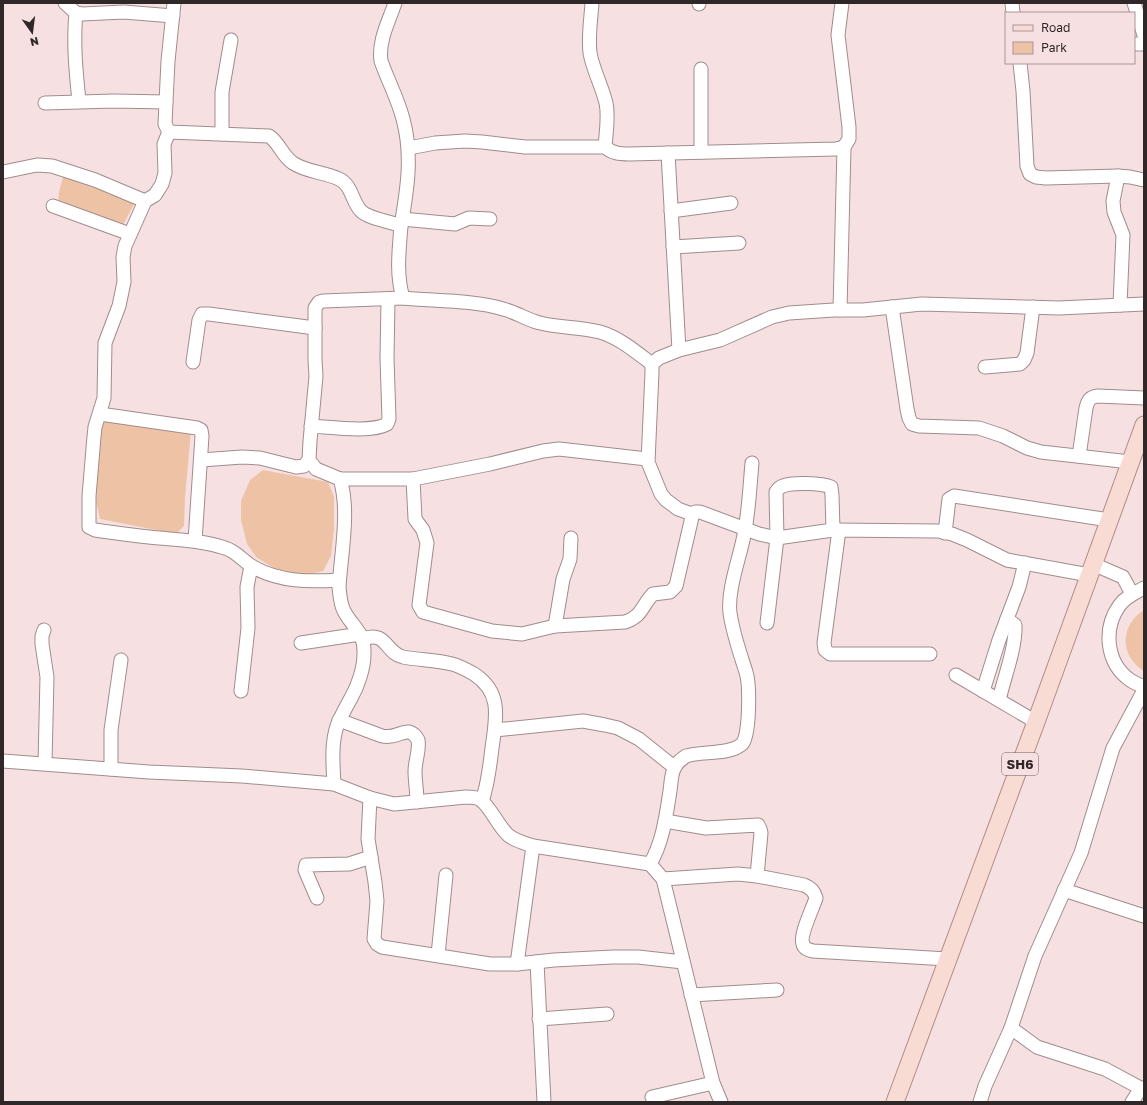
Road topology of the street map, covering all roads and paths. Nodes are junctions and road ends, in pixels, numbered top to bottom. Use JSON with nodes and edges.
{"nodes":[{"id":1,"x":64,"y":3,"type":"edge"},
{"id":2,"x":395,"y":3,"type":"edge"},
{"id":3,"x":592,"y":3,"type":"edge"},
{"id":4,"x":842,"y":3,"type":"edge"},
{"id":5,"x":1134,"y":3,"type":"edge"},
{"id":6,"x":173,"y":9,"type":"edge"},
{"id":7,"x":76,"y":13,"type":"junction"},
{"id":8,"x":1144,"y":36,"type":"edge"},
{"id":9,"x":231,"y":40,"type":"dead end"},
{"id":10,"x":1135,"y":43,"type":"edge"},
{"id":11,"x":1020,"y":64,"type":"edge"},
{"id":12,"x":701,"y":69,"type":"dead end"},
{"id":13,"x":79,"y":101,"type":"junction"},
{"id":14,"x":166,"y":102,"type":"junction"},
{"id":15,"x":45,"y":103,"type":"dead end"},
{"id":16,"x":169,"y":132,"type":"junction"},
{"id":17,"x":222,"y":134,"type":"junction"},
{"id":18,"x":605,"y":146,"type":"junction"},
{"id":19,"x":844,"y":147,"type":"junction"},
{"id":20,"x":409,"y":148,"type":"junction"},
{"id":21,"x":701,"y":152,"type":"junction"},
{"id":22,"x":668,"y":153,"type":"junction"},
{"id":23,"x":3,"y":172,"type":"edge"},
{"id":24,"x":1118,"y":176,"type":"junction"},
{"id":25,"x":1144,"y":180,"type":"edge"},
{"id":26,"x":145,"y":201,"type":"junction"},
{"id":27,"x":730,"y":203,"type":"dead end"},
{"id":28,"x":54,"y":206,"type":"dead end"},
{"id":29,"x":671,"y":211,"type":"junction"},
{"id":30,"x":490,"y":220,"type":"dead end"},
{"id":31,"x":402,"y":223,"type":"junction"},
{"id":32,"x":130,"y":234,"type":"junction"},
{"id":33,"x":740,"y":243,"type":"dead end"},
{"id":34,"x":673,"y":247,"type":"junction"},
{"id":35,"x":403,"y":298,"type":"junction"},
{"id":36,"x":388,"y":300,"type":"junction"},
{"id":37,"x":1144,"y":304,"type":"edge"},
{"id":38,"x":1120,"y":305,"type":"junction"},
{"id":39,"x":892,"y":307,"type":"junction"},
{"id":40,"x":1033,"y":307,"type":"junction"},
{"id":41,"x":840,"y":310,"type":"junction"},
{"id":42,"x":315,"y":328,"type":"junction"},
{"id":43,"x":679,"y":350,"type":"junction"},
{"id":44,"x":193,"y":362,"type":"dead end"},
{"id":45,"x":652,"y":364,"type":"junction"},
{"id":46,"x":985,"y":367,"type":"dead end"},
{"id":47,"x":1144,"y":398,"type":"edge"},
{"id":48,"x":100,"y":414,"type":"junction"},
{"id":49,"x":1144,"y":425,"type":"edge"},
{"id":50,"x":311,"y":426,"type":"junction"},
{"id":51,"x":1079,"y":456,"type":"junction"},
{"id":52,"x":647,"y":459,"type":"junction"},
{"id":53,"x":201,"y":460,"type":"junction"},
{"id":54,"x":309,"y":460,"type":"junction"},
{"id":55,"x":1130,"y":462,"type":"junction"},
{"id":56,"x":752,"y":463,"type":"dead end"},
{"id":57,"x":340,"y":479,"type":"junction"},
{"id":58,"x":413,"y":479,"type":"junction"},
{"id":59,"x":691,"y":515,"type":"junction"},
{"id":60,"x":1109,"y":520,"type":"junction"},
{"id":61,"x":745,"y":529,"type":"junction"},
{"id":62,"x":836,"y":530,"type":"junction"},
{"id":63,"x":945,"y":533,"type":"junction"},
{"id":64,"x":571,"y":538,"type":"dead end"},
{"id":65,"x":777,"y":538,"type":"junction"},
{"id":66,"x":195,"y":541,"type":"junction"},
{"id":67,"x":1025,"y":563,"type":"junction"},
{"id":68,"x":251,"y":566,"type":"junction"},
{"id":69,"x":1091,"y":569,"type":"junction"},
{"id":70,"x":339,"y":580,"type":"junction"},
{"id":71,"x":1138,"y":591,"type":"edge"},
{"id":72,"x":1007,"y":619,"type":"junction"},
{"id":73,"x":767,"y":623,"type":"dead end"},
{"id":74,"x":556,"y":626,"type":"junction"},
{"id":75,"x":44,"y":630,"type":"dead end"},
{"id":76,"x":362,"y":636,"type":"junction"},
{"id":77,"x":301,"y":643,"type":"dead end"},
{"id":78,"x":930,"y":654,"type":"dead end"},
{"id":79,"x":121,"y":660,"type":"dead end"},
{"id":80,"x":956,"y":675,"type":"dead end"},
{"id":81,"x":1144,"y":689,"type":"edge"},
{"id":82,"x":241,"y":691,"type":"dead end"},
{"id":83,"x":983,"y":691,"type":"junction"},
{"id":84,"x":999,"y":700,"type":"junction"},
{"id":85,"x":339,"y":720,"type":"junction"},
{"id":86,"x":1036,"y":722,"type":"junction"},
{"id":87,"x":495,"y":730,"type":"junction"},
{"id":88,"x":3,"y":761,"type":"edge"},
{"id":89,"x":45,"y":764,"type":"junction"},
{"id":90,"x":674,"y":767,"type":"junction"},
{"id":91,"x":111,"y":769,"type":"junction"},
{"id":92,"x":334,"y":784,"type":"junction"},
{"id":93,"x":370,"y":798,"type":"junction"},
{"id":94,"x":482,"y":801,"type":"junction"},
{"id":95,"x":417,"y":802,"type":"junction"},
{"id":96,"x":665,"y":821,"type":"junction"},
{"id":97,"x":533,"y":846,"type":"junction"},
{"id":98,"x":371,"y":857,"type":"junction"},
{"id":99,"x":650,"y":864,"type":"junction"},
{"id":100,"x":446,"y":875,"type":"dead end"},
{"id":101,"x":757,"y":876,"type":"junction"},
{"id":102,"x":663,"y":879,"type":"junction"},
{"id":103,"x":1064,"y":890,"type":"junction"},
{"id":104,"x":316,"y":898,"type":"dead end"},
{"id":105,"x":1144,"y":916,"type":"edge"},
{"id":106,"x":438,"y":955,"type":"junction"},
{"id":107,"x":947,"y":959,"type":"junction"},
{"id":108,"x":537,"y":962,"type":"junction"},
{"id":109,"x":683,"y":962,"type":"junction"},
{"id":110,"x":517,"y":964,"type":"junction"},
{"id":111,"x":777,"y":990,"type":"dead end"},
{"id":112,"x":692,"y":995,"type":"junction"},
{"id":113,"x":607,"y":1014,"type":"dead end"},
{"id":114,"x":539,"y":1019,"type":"junction"},
{"id":115,"x":1010,"y":1028,"type":"junction"},
{"id":116,"x":713,"y":1083,"type":"junction"},
{"id":117,"x":1143,"y":1089,"type":"edge"},
{"id":118,"x":652,"y":1097,"type":"dead end"},
{"id":119,"x":544,"y":1102,"type":"edge"},
{"id":120,"x":721,"y":1102,"type":"edge"},
{"id":121,"x":895,"y":1102,"type":"edge"},
{"id":122,"x":980,"y":1102,"type":"edge"},
{"id":123,"x":1132,"y":1102,"type":"edge"}],
"edges":[{"from":1,"to":7,"type":"street"},
{"from":2,"to":20,"type":"street"},
{"from":3,"to":18,"type":"street"},
{"from":4,"to":19,"type":"street"},
{"from":5,"to":8,"type":"street"},
{"from":6,"to":7,"type":"street"},
{"from":6,"to":14,"type":"street"},
{"from":7,"to":13,"type":"street"},
{"from":8,"to":10,"type":"street"},
{"from":9,"to":17,"type":"street"},
{"from":11,"to":24,"type":"street"},
{"from":12,"to":21,"type":"street"},
{"from":13,"to":14,"type":"street"},
{"from":13,"to":15,"type":"street"},
{"from":14,"to":16,"type":"street"},
{"from":16,"to":17,"type":"street"},
{"from":16,"to":26,"type":"street"},
{"from":17,"to":31,"type":"street"},
{"from":18,"to":20,"type":"street"},
{"from":18,"to":22,"type":"street"},
{"from":19,"to":21,"type":"street"},
{"from":19,"to":41,"type":"street"},
{"from":20,"to":31,"type":"street"},
{"from":21,"to":22,"type":"street"},
{"from":22,"to":29,"type":"street"},
{"from":23,"to":26,"type":"street"},
{"from":24,"to":25,"type":"street"},
{"from":24,"to":38,"type":"street"},
{"from":26,"to":32,"type":"street"},
{"from":27,"to":29,"type":"street"},
{"from":28,"to":32,"type":"street"},
{"from":29,"to":34,"type":"street"},
{"from":30,"to":31,"type":"street"},
{"from":31,"to":35,"type":"street"},
{"from":32,"to":48,"type":"street"},
{"from":33,"to":34,"type":"street"},
{"from":34,"to":43,"type":"street"},
{"from":35,"to":36,"type":"street"},
{"from":35,"to":45,"type":"street"},
{"from":36,"to":42,"type":"street"},
{"from":36,"to":50,"type":"street"},
{"from":37,"to":38,"type":"street"},
{"from":38,"to":40,"type":"street"},
{"from":39,"to":40,"type":"street"},
{"from":39,"to":41,"type":"street"},
{"from":39,"to":51,"type":"street"},
{"from":40,"to":46,"type":"street"},
{"from":41,"to":43,"type":"street"},
{"from":42,"to":44,"type":"street"},
{"from":42,"to":50,"type":"street"},
{"from":43,"to":45,"type":"street"},
{"from":45,"to":52,"type":"street"},
{"from":47,"to":51,"type":"street"},
{"from":48,"to":53,"type":"street"},
{"from":48,"to":66,"type":"street"},
{"from":49,"to":55,"type":"main road","number":"SH6"},
{"from":50,"to":54,"type":"street"},
{"from":51,"to":55,"type":"street"},
{"from":52,"to":58,"type":"street"},
{"from":52,"to":59,"type":"street"},
{"from":53,"to":54,"type":"street"},
{"from":53,"to":66,"type":"street"},
{"from":54,"to":57,"type":"street"},
{"from":55,"to":60,"type":"main road","number":"SH6"},
{"from":56,"to":61,"type":"street"},
{"from":57,"to":58,"type":"street"},
{"from":57,"to":70,"type":"street"},
{"from":58,"to":74,"type":"street"},
{"from":59,"to":61,"type":"street"},
{"from":59,"to":74,"type":"street"},
{"from":60,"to":63,"type":"street"},
{"from":60,"to":69,"type":"main road","number":"SH6"},
{"from":61,"to":65,"type":"street"},
{"from":61,"to":90,"type":"street"},
{"from":62,"to":63,"type":"street"},
{"from":62,"to":65,"type":"street"},
{"from":62,"to":65,"type":"street"},
{"from":62,"to":78,"type":"street"},
{"from":63,"to":67,"type":"street"},
{"from":64,"to":74,"type":"street"},
{"from":65,"to":73,"type":"street"},
{"from":66,"to":68,"type":"street"},
{"from":67,"to":69,"type":"street"},
{"from":67,"to":72,"type":"street"},
{"from":68,"to":70,"type":"street"},
{"from":68,"to":82,"type":"street"},
{"from":69,"to":71,"type":"street"},
{"from":69,"to":86,"type":"main road","number":"SH6"},
{"from":70,"to":76,"type":"street"},
{"from":71,"to":81,"type":"street"},
{"from":72,"to":83,"type":"street"},
{"from":72,"to":84,"type":"street"},
{"from":75,"to":89,"type":"street"},
{"from":76,"to":77,"type":"street"},
{"from":76,"to":85,"type":"street"},
{"from":76,"to":87,"type":"street"},
{"from":79,"to":91,"type":"street"},
{"from":80,"to":83,"type":"street"},
{"from":81,"to":103,"type":"street"},
{"from":83,"to":84,"type":"street"},
{"from":84,"to":86,"type":"street"},
{"from":85,"to":92,"type":"street"},
{"from":85,"to":95,"type":"street"},
{"from":86,"to":107,"type":"main road","number":"SH6"},
{"from":87,"to":90,"type":"street"},
{"from":87,"to":94,"type":"street"},
{"from":88,"to":89,"type":"street"},
{"from":89,"to":91,"type":"street"},
{"from":90,"to":96,"type":"street"},
{"from":91,"to":92,"type":"street"},
{"from":92,"to":93,"type":"street"},
{"from":93,"to":95,"type":"street"},
{"from":93,"to":98,"type":"street"},
{"from":94,"to":95,"type":"street"},
{"from":94,"to":97,"type":"street"},
{"from":96,"to":99,"type":"street"},
{"from":96,"to":101,"type":"street"},
{"from":97,"to":99,"type":"street"},
{"from":97,"to":110,"type":"street"},
{"from":98,"to":104,"type":"street"},
{"from":98,"to":106,"type":"street"},
{"from":99,"to":102,"type":"street"},
{"from":100,"to":106,"type":"street"},
{"from":101,"to":102,"type":"street"},
{"from":101,"to":107,"type":"street"},
{"from":102,"to":109,"type":"street"},
{"from":103,"to":105,"type":"street"},
{"from":103,"to":115,"type":"street"},
{"from":106,"to":110,"type":"street"},
{"from":107,"to":121,"type":"main road","number":"SH6"},
{"from":108,"to":109,"type":"street"},
{"from":108,"to":110,"type":"street"},
{"from":108,"to":114,"type":"street"},
{"from":109,"to":112,"type":"street"},
{"from":111,"to":112,"type":"street"},
{"from":112,"to":116,"type":"street"},
{"from":113,"to":114,"type":"street"},
{"from":114,"to":119,"type":"street"},
{"from":115,"to":117,"type":"street"},
{"from":115,"to":122,"type":"street"},
{"from":116,"to":118,"type":"street"},
{"from":116,"to":120,"type":"street"},
{"from":117,"to":123,"type":"street"}]}
